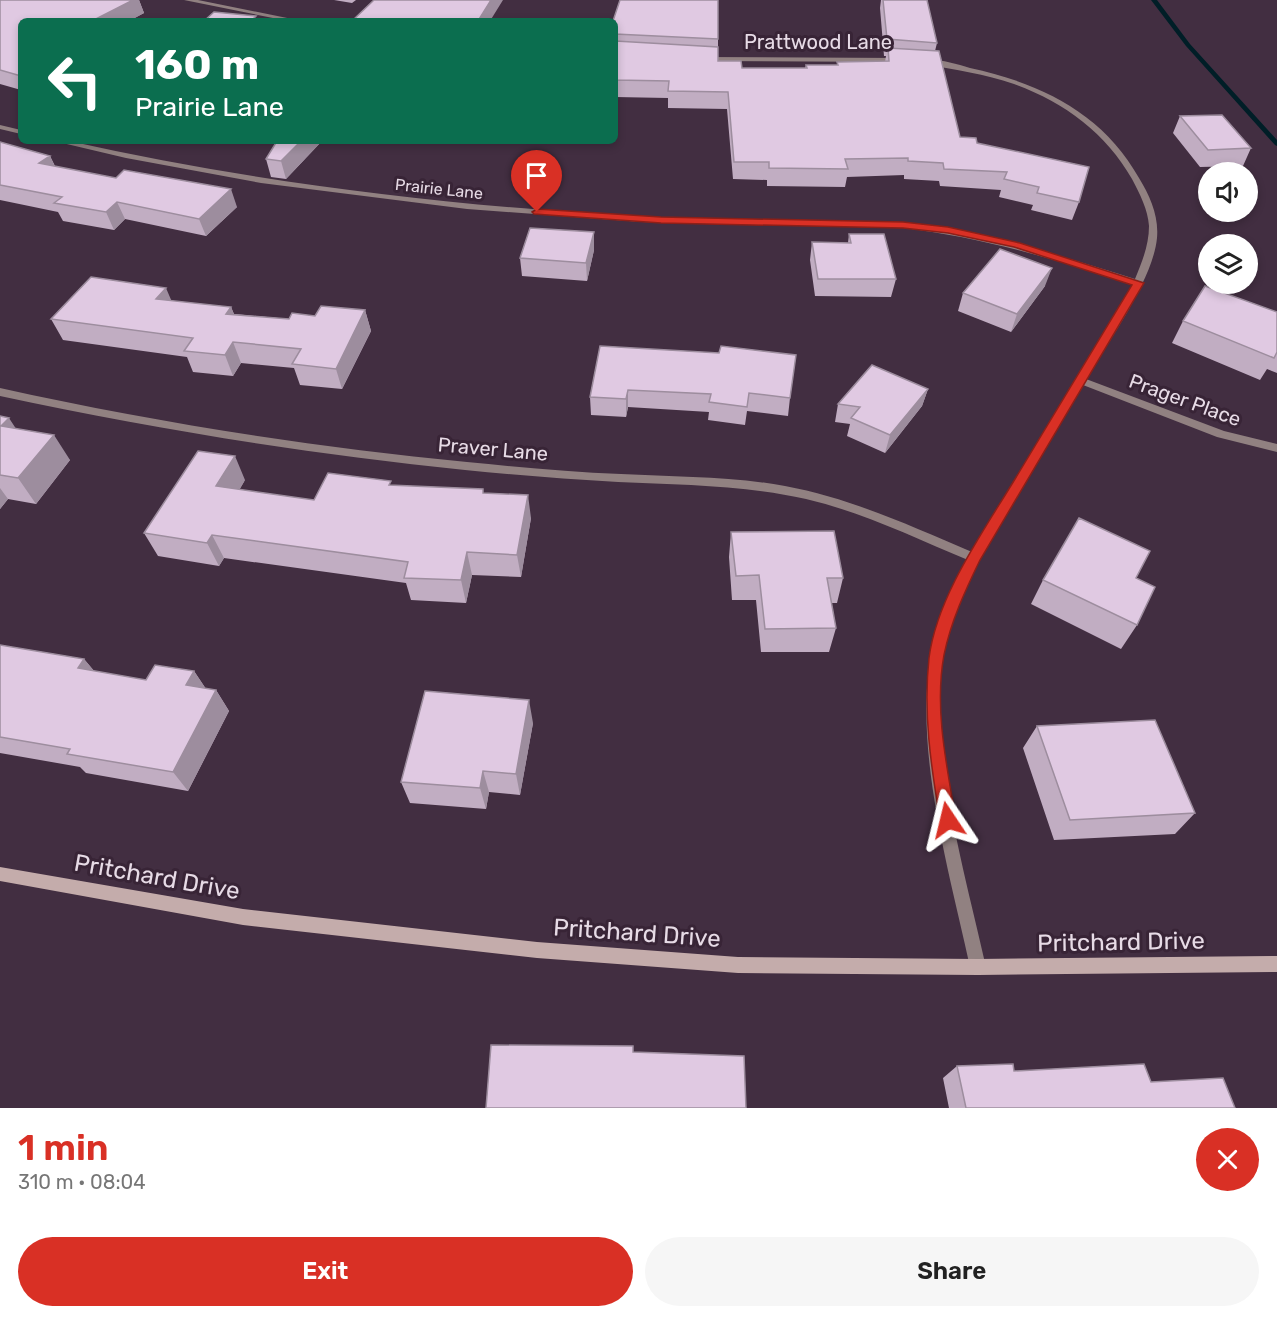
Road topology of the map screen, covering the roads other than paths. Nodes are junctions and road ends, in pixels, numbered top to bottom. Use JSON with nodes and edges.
{"nodes":[{"id":1,"x":187,"y":0,"type":"edge"},
{"id":2,"x":283,"y":18,"type":"edge"},
{"id":3,"x":697,"y":58,"type":"edge"},
{"id":4,"x":0,"y":127,"type":"edge"},
{"id":5,"x":18,"y":131,"type":"edge"},
{"id":6,"x":73,"y":144,"type":"edge"},
{"id":7,"x":1138,"y":283,"type":"junction"},
{"id":8,"x":1081,"y":381,"type":"junction"},
{"id":9,"x":0,"y":392,"type":"edge"},
{"id":10,"x":1277,"y":448,"type":"edge"},
{"id":11,"x":975,"y":558,"type":"junction"},
{"id":12,"x":0,"y":874,"type":"edge"},
{"id":13,"x":1277,"y":964,"type":"edge"},
{"id":14,"x":978,"y":967,"type":"junction"}],
"edges":[{"from":1,"to":2,"type":"street"},
{"from":3,"to":7,"type":"street","name":"Prattwood Lane"},
{"from":4,"to":5,"type":"street"},
{"from":6,"to":7,"type":"street","name":"Prairie Lane"},
{"from":7,"to":8,"type":"street","name":"Prattwood Lane"},
{"from":8,"to":10,"type":"street","name":"Prager Place"},
{"from":8,"to":11,"type":"street","name":"Prattwood Lane"},
{"from":9,"to":11,"type":"street","name":"Praver Lane"},
{"from":11,"to":14,"type":"street","name":"Prattwood Lane"},
{"from":12,"to":14,"type":"street","name":"Pritchard Drive"},
{"from":13,"to":14,"type":"street","name":"Pritchard Drive"}]}
